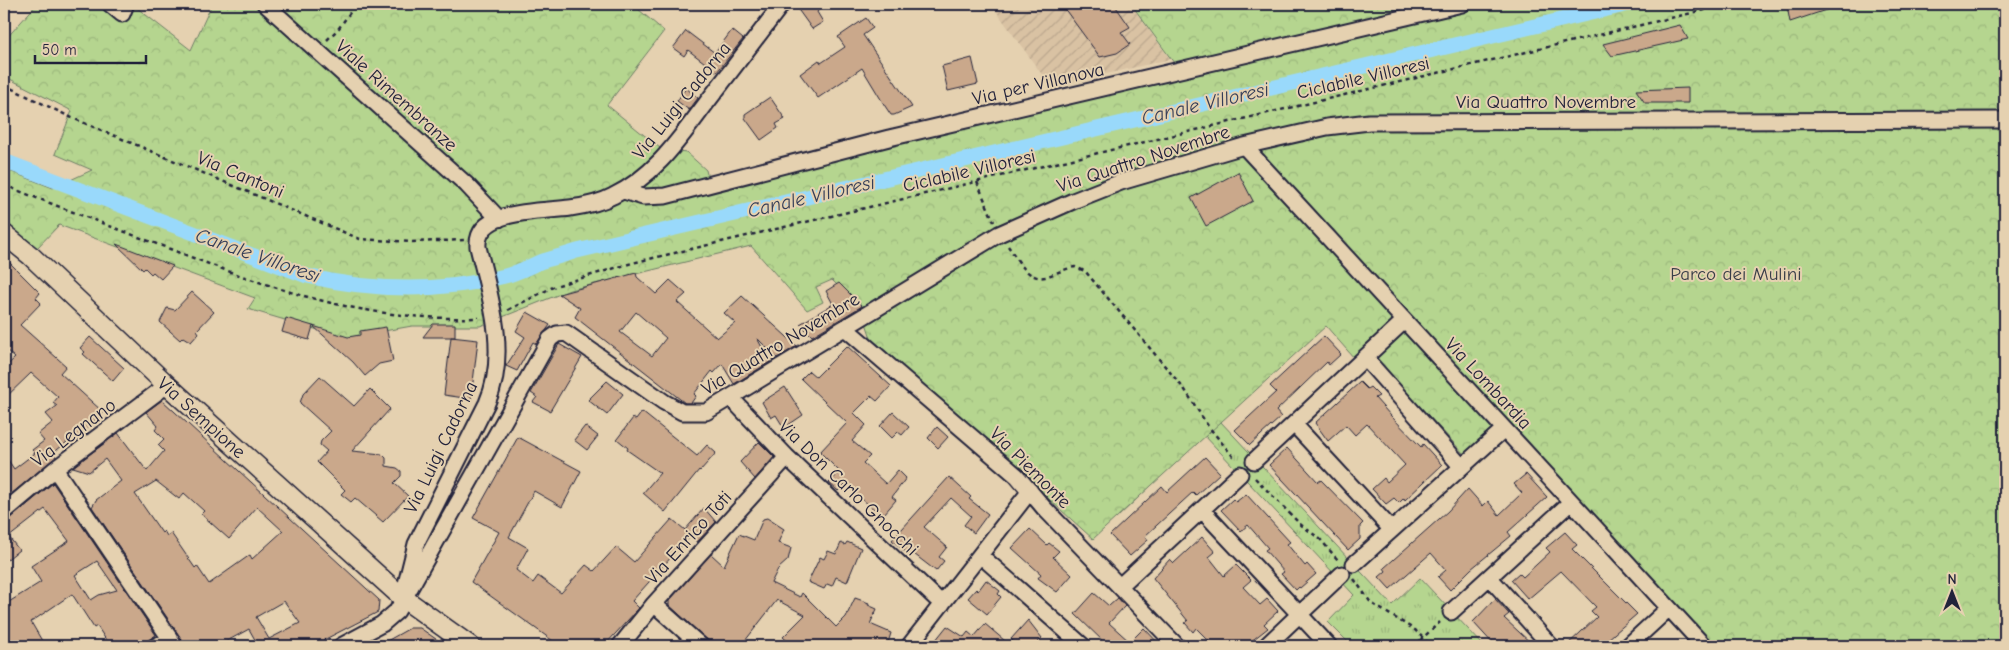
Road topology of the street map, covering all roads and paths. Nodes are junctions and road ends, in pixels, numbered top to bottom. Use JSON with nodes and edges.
{"nodes":[{"id":1,"x":110,"y":4,"type":"edge"},
{"id":2,"x":126,"y":4,"type":"edge"},
{"id":3,"x":265,"y":4,"type":"edge"},
{"id":4,"x":356,"y":4,"type":"edge"},
{"id":5,"x":782,"y":4,"type":"edge"},
{"id":6,"x":1462,"y":4,"type":"edge"},
{"id":7,"x":1730,"y":4,"type":"edge"},
{"id":8,"x":316,"y":50,"type":"junction"},
{"id":9,"x":4,"y":85,"type":"edge"},
{"id":10,"x":2005,"y":120,"type":"edge"},
{"id":11,"x":1244,"y":146,"type":"junction"},
{"id":12,"x":977,"y":182,"type":"junction"},
{"id":13,"x":4,"y":185,"type":"edge"},
{"id":14,"x":624,"y":191,"type":"junction"},
{"id":15,"x":499,"y":219,"type":"junction"},
{"id":16,"x":4,"y":234,"type":"edge"},
{"id":17,"x":999,"y":234,"type":"junction"},
{"id":18,"x":478,"y":243,"type":"junction"},
{"id":19,"x":493,"y":312,"type":"junction"},
{"id":20,"x":1404,"y":321,"type":"junction"},
{"id":21,"x":845,"y":328,"type":"junction"},
{"id":22,"x":1365,"y":358,"type":"junction"},
{"id":23,"x":167,"y":385,"type":"junction"},
{"id":24,"x":731,"y":398,"type":"junction"},
{"id":25,"x":1294,"y":424,"type":"junction"},
{"id":26,"x":1504,"y":429,"type":"junction"},
{"id":27,"x":787,"y":457,"type":"junction"},
{"id":28,"x":1462,"y":466,"type":"junction"},
{"id":29,"x":1246,"y":468,"type":"junction"},
{"id":30,"x":55,"y":469,"type":"junction"},
{"id":31,"x":1030,"y":491,"type":"junction"},
{"id":32,"x":1571,"y":502,"type":"junction"},
{"id":33,"x":1202,"y":510,"type":"junction"},
{"id":34,"x":4,"y":512,"type":"edge"},
{"id":35,"x":1391,"y":529,"type":"junction"},
{"id":36,"x":980,"y":555,"type":"junction"},
{"id":37,"x":1347,"y":569,"type":"junction"},
{"id":38,"x":1489,"y":578,"type":"junction"},
{"id":39,"x":1120,"y":586,"type":"junction"},
{"id":40,"x":403,"y":598,"type":"junction"},
{"id":41,"x":654,"y":604,"type":"junction"},
{"id":42,"x":942,"y":604,"type":"junction"},
{"id":43,"x":1669,"y":608,"type":"junction"},
{"id":44,"x":1451,"y":612,"type":"joint"},
{"id":45,"x":1299,"y":615,"type":"junction"},
{"id":46,"x":1423,"y":638,"type":"junction"},
{"id":47,"x":172,"y":642,"type":"edge"},
{"id":48,"x":156,"y":646,"type":"edge"},
{"id":49,"x":341,"y":646,"type":"edge"},
{"id":50,"x":470,"y":646,"type":"edge"},
{"id":51,"x":620,"y":646,"type":"edge"},
{"id":52,"x":700,"y":646,"type":"edge"},
{"id":53,"x":909,"y":646,"type":"edge"},
{"id":54,"x":1083,"y":646,"type":"edge"},
{"id":55,"x":1177,"y":646,"type":"edge"},
{"id":56,"x":1266,"y":646,"type":"edge"},
{"id":57,"x":1329,"y":646,"type":"edge"},
{"id":58,"x":1414,"y":646,"type":"edge"},
{"id":59,"x":1430,"y":646,"type":"edge"},
{"id":60,"x":1551,"y":646,"type":"edge"},
{"id":61,"x":1628,"y":646,"type":"edge"},
{"id":62,"x":1704,"y":646,"type":"edge"}],
"edges":[{"from":1,"to":2,"type":"street"},
{"from":3,"to":8,"type":"street","name":"Viale Rimembranze"},
{"from":4,"to":8,"type":"path"},
{"from":5,"to":14,"type":"street","name":"Via Luigi Cadorna"},
{"from":6,"to":14,"type":"street","name":"Via per Villanova"},
{"from":7,"to":12,"type":"path","name":"Ciclabile Villoresi"},
{"from":8,"to":15,"type":"street","name":"Viale Rimembranze"},
{"from":9,"to":18,"type":"path","name":"Via Cantoni"},
{"from":10,"to":11,"type":"street","name":"Via Quattro Novembre"},
{"from":11,"to":17,"type":"street","name":"Via Quattro Novembre"},
{"from":11,"to":20,"type":"street","name":"Via Lombardia"},
{"from":12,"to":17,"type":"path"},
{"from":12,"to":19,"type":"path","name":"Ciclabile Villoresi"},
{"from":13,"to":19,"type":"path","name":"Ciclabile Villoresi"},
{"from":14,"to":15,"type":"street","name":"Via Luigi Cadorna"},
{"from":15,"to":18,"type":"street","name":"Via Luigi Cadorna"},
{"from":16,"to":23,"type":"main road","name":"Via Sempione"},
{"from":17,"to":21,"type":"street","name":"Via Quattro Novembre"},
{"from":17,"to":29,"type":"path"},
{"from":18,"to":19,"type":"street","name":"Via Luigi Cadorna"},
{"from":19,"to":40,"type":"street","name":"Via Luigi Cadorna"},
{"from":20,"to":22,"type":"street"},
{"from":20,"to":26,"type":"street","name":"Via Lombardia"},
{"from":21,"to":24,"type":"street","name":"Via Quattro Novembre"},
{"from":21,"to":31,"type":"street","name":"Via Piemonte"},
{"from":22,"to":25,"type":"street"},
{"from":22,"to":28,"type":"street"},
{"from":23,"to":30,"type":"street","name":"Via Legnano"},
{"from":23,"to":40,"type":"main road","name":"Via Sempione"},
{"from":24,"to":27,"type":"street","name":"Via Don Carlo Gnocchi"},
{"from":24,"to":40,"type":"street","name":"Via Quattro Novembre"},
{"from":25,"to":29,"type":"street"},
{"from":25,"to":35,"type":"street"},
{"from":26,"to":28,"type":"street"},
{"from":26,"to":32,"type":"street","name":"Via Lombardia"},
{"from":27,"to":41,"type":"street","name":"Via Enrico Toti"},
{"from":27,"to":42,"type":"street","name":"Via Don Carlo Gnocchi"},
{"from":28,"to":35,"type":"street"},
{"from":29,"to":33,"type":"street"},
{"from":29,"to":37,"type":"path"},
{"from":30,"to":34,"type":"street","name":"Via Legnano"},
{"from":30,"to":47,"type":"street"},
{"from":31,"to":36,"type":"street"},
{"from":31,"to":39,"type":"street","name":"Via Piemonte"},
{"from":32,"to":38,"type":"street"},
{"from":32,"to":43,"type":"street","name":"Via Lombardia"},
{"from":33,"to":39,"type":"street"},
{"from":33,"to":45,"type":"street"},
{"from":35,"to":37,"type":"street"},
{"from":36,"to":42,"type":"street"},
{"from":36,"to":54,"type":"street"},
{"from":37,"to":45,"type":"street"},
{"from":37,"to":46,"type":"path"},
{"from":38,"to":44,"type":"street"},
{"from":38,"to":60,"type":"street"},
{"from":39,"to":55,"type":"street","name":"Via Piemonte"},
{"from":40,"to":49,"type":"street"},
{"from":40,"to":50,"type":"main road","name":"Via Sempione"},
{"from":41,"to":51,"type":"street","name":"Via Enrico Toti"},
{"from":41,"to":52,"type":"street"},
{"from":42,"to":53,"type":"street"},
{"from":43,"to":61,"type":"street"},
{"from":43,"to":62,"type":"street","name":"Via Lombardia"},
{"from":44,"to":46,"type":"path"},
{"from":45,"to":56,"type":"street"},
{"from":45,"to":57,"type":"street"},
{"from":46,"to":58,"type":"path"},
{"from":46,"to":59,"type":"path"},
{"from":47,"to":48,"type":"street"}]}
